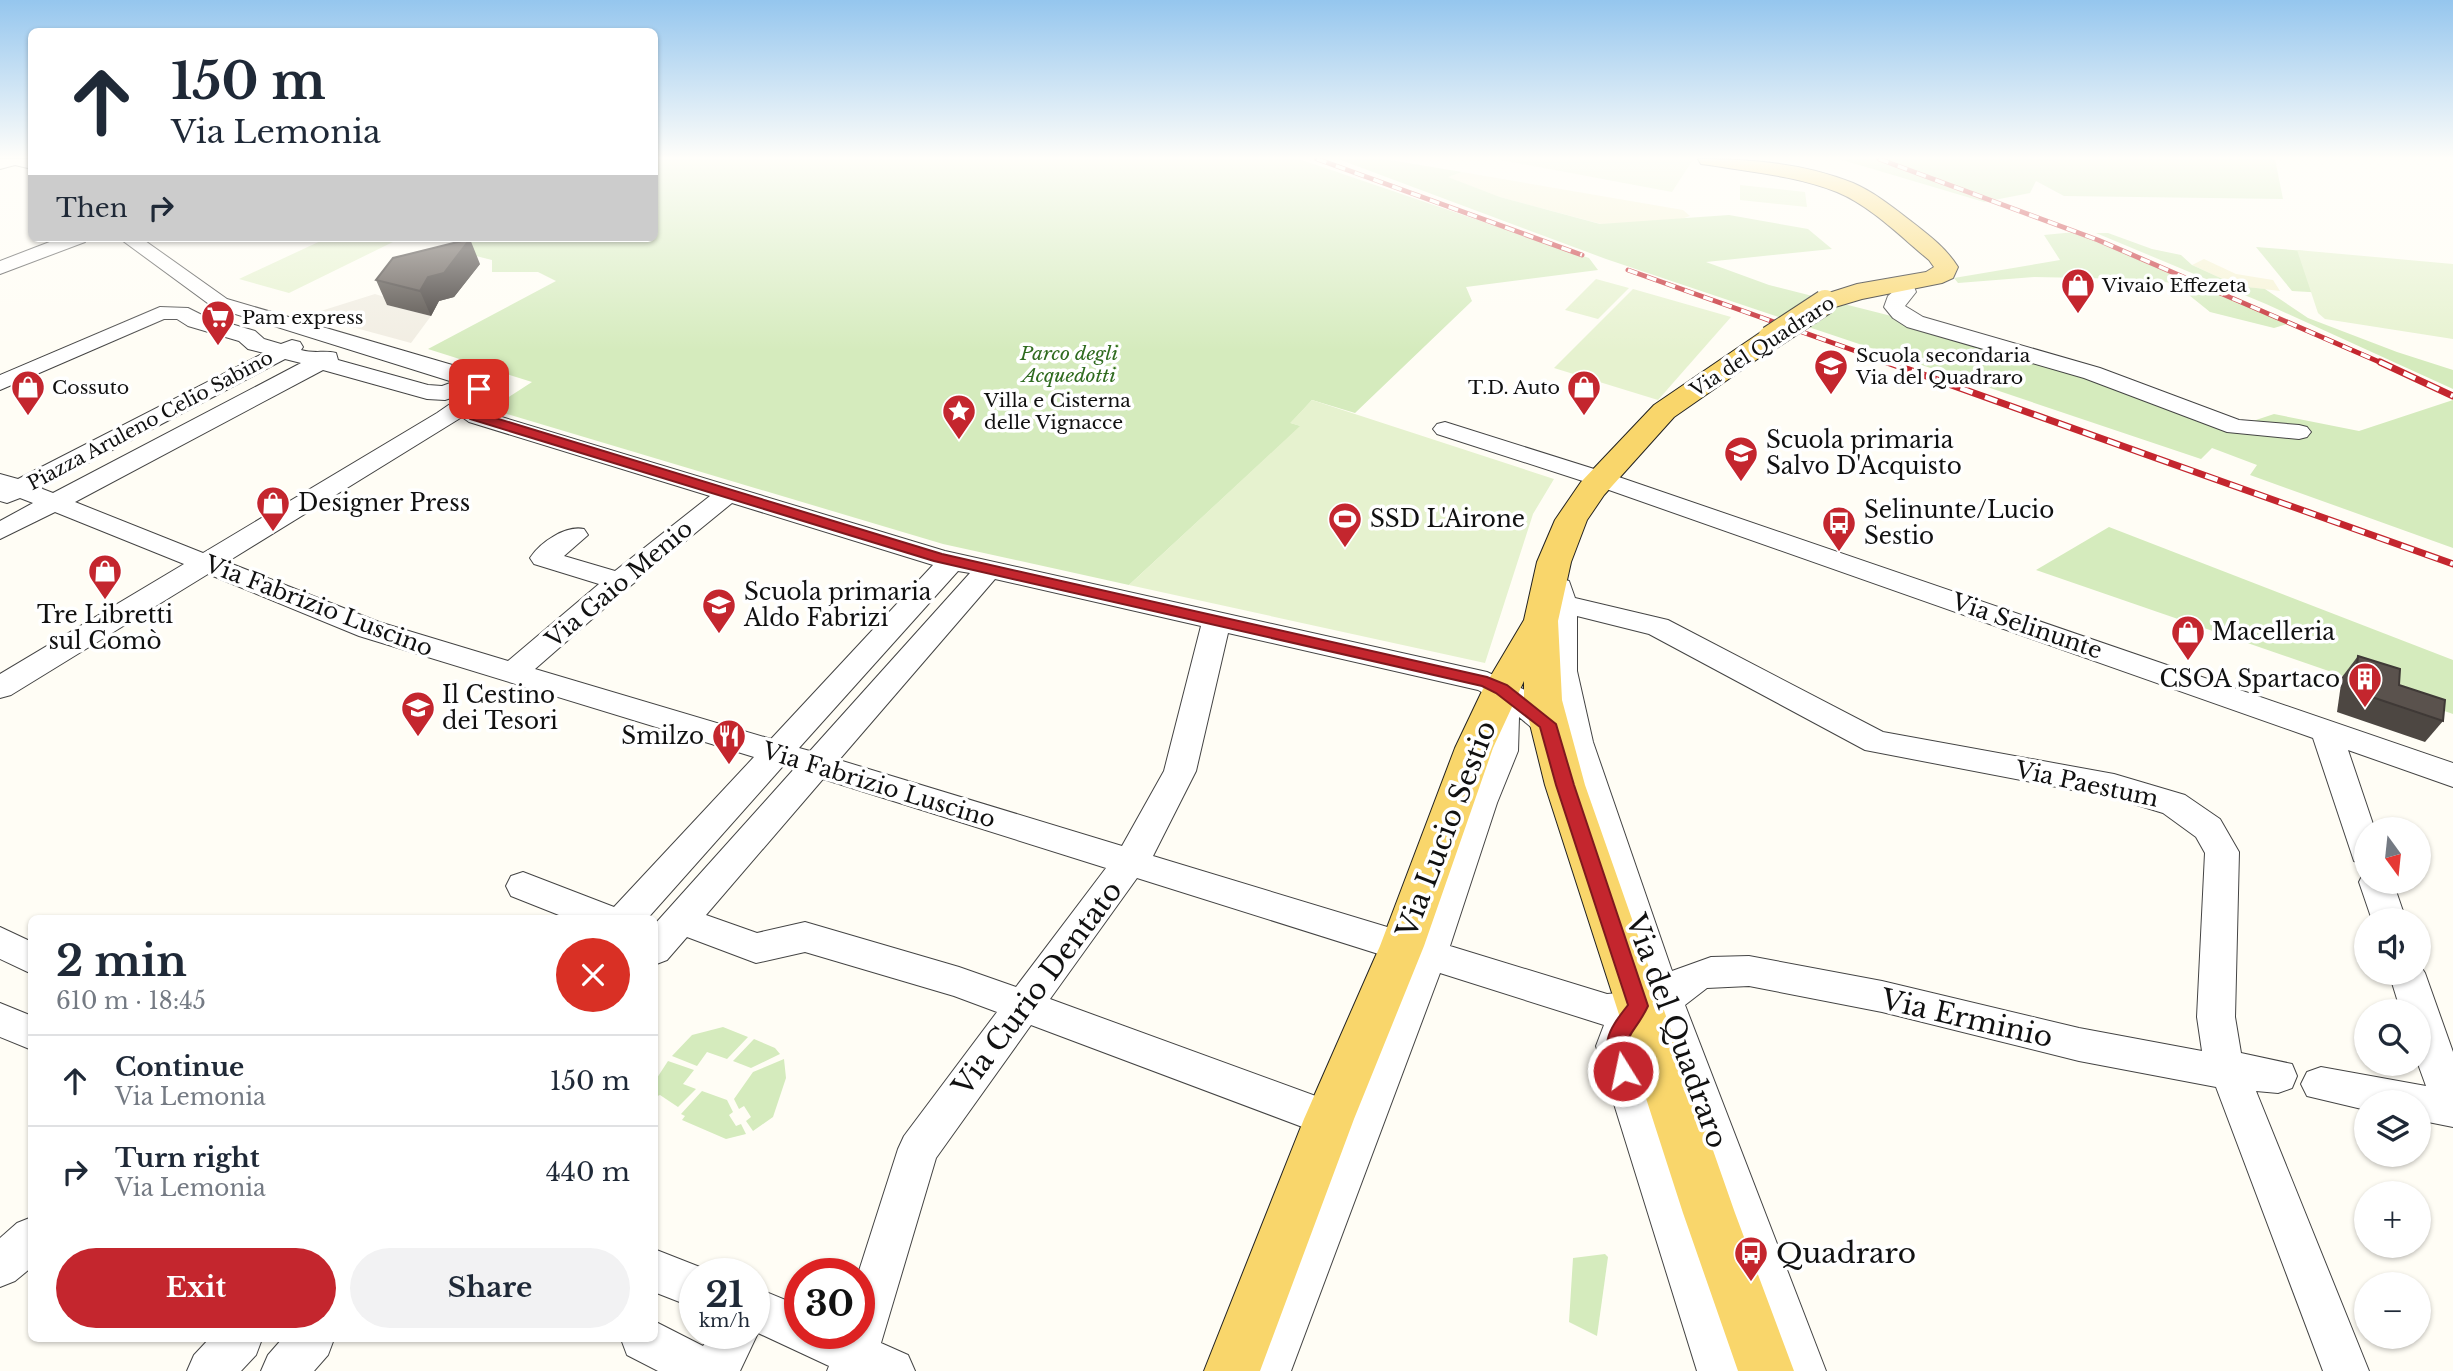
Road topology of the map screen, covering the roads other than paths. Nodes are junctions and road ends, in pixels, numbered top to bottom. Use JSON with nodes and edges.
{"nodes":[{"id":1,"x":1896,"y":223,"type":"edge"},
{"id":2,"x":68,"y":242,"type":"edge"},
{"id":3,"x":134,"y":242,"type":"edge"},
{"id":4,"x":0,"y":268,"type":"edge"},
{"id":5,"x":170,"y":269,"type":"junction"},
{"id":6,"x":1905,"y":285,"type":"junction"},
{"id":7,"x":220,"y":303,"type":"junction"},
{"id":8,"x":185,"y":315,"type":"junction"},
{"id":9,"x":320,"y":332,"type":"junction"},
{"id":10,"x":356,"y":344,"type":"junction"},
{"id":11,"x":282,"y":351,"type":"junction"},
{"id":12,"x":320,"y":362,"type":"junction"},
{"id":13,"x":0,"y":383,"type":"edge"},
{"id":14,"x":467,"y":394,"type":"junction"},
{"id":15,"x":1446,"y":429,"type":"dead end"},
{"id":16,"x":2299,"y":432,"type":"dead end"},
{"id":17,"x":1601,"y":479,"type":"junction"},
{"id":18,"x":6,"y":489,"type":"edge"},
{"id":19,"x":727,"y":495,"type":"junction"},
{"id":20,"x":53,"y":503,"type":"junction"},
{"id":21,"x":102,"y":522,"type":"joint"},
{"id":22,"x":0,"y":531,"type":"edge"},
{"id":23,"x":575,"y":535,"type":"dead end"},
{"id":24,"x":952,"y":561,"type":"junction"},
{"id":25,"x":206,"y":563,"type":"junction"},
{"id":26,"x":989,"y":569,"type":"junction"},
{"id":27,"x":620,"y":581,"type":"junction"},
{"id":28,"x":1550,"y":610,"type":"junction"},
{"id":29,"x":1216,"y":622,"type":"junction"},
{"id":30,"x":513,"y":673,"type":"junction"},
{"id":31,"x":0,"y":688,"type":"edge"},
{"id":32,"x":1501,"y":689,"type":"junction"},
{"id":33,"x":1560,"y":726,"type":"junction"},
{"id":34,"x":2326,"y":731,"type":"junction"},
{"id":35,"x":778,"y":753,"type":"junction"},
{"id":36,"x":819,"y":766,"type":"junction"},
{"id":37,"x":2453,"y":775,"type":"edge"},
{"id":38,"x":2354,"y":817,"type":"edge"},
{"id":39,"x":1129,"y":864,"type":"junction"},
{"id":40,"x":523,"y":886,"type":"dead end"},
{"id":41,"x":597,"y":915,"type":"edge"},
{"id":42,"x":629,"y":915,"type":"edge"},
{"id":43,"x":681,"y":920,"type":"junction"},
{"id":44,"x":1421,"y":932,"type":"junction"},
{"id":45,"x":658,"y":946,"type":"edge"},
{"id":46,"x":2411,"y":985,"type":"edge"},
{"id":47,"x":1651,"y":1003,"type":"junction"},
{"id":48,"x":1024,"y":1004,"type":"junction"},
{"id":49,"x":0,"y":1019,"type":"edge"},
{"id":50,"x":28,"y":1032,"type":"edge"},
{"id":51,"x":2228,"y":1073,"type":"junction"},
{"id":52,"x":2278,"y":1076,"type":"dead end"},
{"id":53,"x":2321,"y":1084,"type":"dead end"},
{"id":54,"x":2453,"y":1109,"type":"edge"},
{"id":55,"x":1329,"y":1119,"type":"junction"},
{"id":56,"x":1709,"y":1213,"type":"junction"},
{"id":57,"x":28,"y":1242,"type":"edge"},
{"id":58,"x":1757,"y":1249,"type":"junction"},
{"id":59,"x":0,"y":1266,"type":"edge"},
{"id":60,"x":658,"y":1272,"type":"edge"},
{"id":61,"x":679,"y":1280,"type":"edge"},
{"id":62,"x":237,"y":1342,"type":"edge"},
{"id":63,"x":309,"y":1342,"type":"edge"},
{"id":64,"x":649,"y":1342,"type":"edge"},
{"id":65,"x":735,"y":1349,"type":"edge"},
{"id":66,"x":837,"y":1349,"type":"edge"},
{"id":67,"x":1784,"y":1364,"type":"edge"},
{"id":68,"x":865,"y":1365,"type":"edge"},
{"id":69,"x":210,"y":1371,"type":"edge"},
{"id":70,"x":284,"y":1371,"type":"edge"},
{"id":71,"x":705,"y":1371,"type":"edge"},
{"id":72,"x":714,"y":1371,"type":"edge"},
{"id":73,"x":1232,"y":1371,"type":"edge"},
{"id":74,"x":1268,"y":1371,"type":"edge"},
{"id":75,"x":1720,"y":1371,"type":"edge"},
{"id":76,"x":2346,"y":1371,"type":"edge"}],
"edges":[{"from":1,"to":6,"type":"main road","name":"Via del Quadraro"},
{"from":2,"to":4,"type":"street"},
{"from":3,"to":5,"type":"street"},
{"from":5,"to":7,"type":"street"},
{"from":5,"to":8,"type":"street"},
{"from":6,"to":16,"type":"street"},
{"from":6,"to":17,"type":"main road","name":"Via del Quadraro","bridge":true},
{"from":7,"to":8,"type":"street"},
{"from":7,"to":9,"type":"street","name":"Piazza Aruleno Celio Sabino"},
{"from":8,"to":11,"type":"street","name":"Piazza Aruleno Celio Sabino"},
{"from":8,"to":13,"type":"street"},
{"from":9,"to":10,"type":"street","name":"Piazza Aruleno Celio Sabino"},
{"from":9,"to":11,"type":"street","name":"Piazza Aruleno Celio Sabino"},
{"from":10,"to":12,"type":"street","name":"Piazza Aruleno Celio Sabino"},
{"from":10,"to":14,"type":"street","name":"Piazza Aruleno Celio Sabino"},
{"from":11,"to":12,"type":"street","name":"Piazza Aruleno Celio Sabino"},
{"from":11,"to":18,"type":"street","name":"Piazza Aruleno Celio Sabino"},
{"from":12,"to":14,"type":"street","name":"Piazza Aruleno Celio Sabino"},
{"from":12,"to":20,"type":"street","name":"Piazza Aruleno Celio Sabino"},
{"from":14,"to":19,"type":"street","name":"Piazza Aruleno Celio Sabino"},
{"from":14,"to":25,"type":"street"},
{"from":15,"to":17,"type":"street","name":"Via Selinunte"},
{"from":17,"to":28,"type":"main road","name":"Via del Quadraro"},
{"from":17,"to":34,"type":"street","name":"Via Selinunte"},
{"from":18,"to":20,"type":"street","name":"Piazza Aruleno Celio Sabino"},
{"from":19,"to":24,"type":"street","name":"Piazza Aruleno Celio Sabino"},
{"from":19,"to":27,"type":"street","name":"Via Gaio Menio"},
{"from":20,"to":21,"type":"street","name":"Piazza Aruleno Celio Sabino"},
{"from":20,"to":22,"type":"street"},
{"from":21,"to":25,"type":"street","name":"Via Fabrizio Luscino"},
{"from":23,"to":27,"type":"street"},
{"from":24,"to":26,"type":"street","name":"Piazza Aruleno Celio Sabino"},
{"from":24,"to":35,"type":"street"},
{"from":25,"to":30,"type":"street","name":"Via Fabrizio Luscino"},
{"from":25,"to":31,"type":"street"},
{"from":26,"to":29,"type":"street","name":"Piazza Aruleno Celio Sabino"},
{"from":26,"to":36,"type":"street"},
{"from":27,"to":30,"type":"street","name":"Via Gaio Menio"},
{"from":28,"to":32,"type":"main road","name":"Via del Quadraro"},
{"from":28,"to":33,"type":"street","name":"Via del Quadraro"},
{"from":28,"to":51,"type":"street","name":"Via Paestum"},
{"from":29,"to":32,"type":"street","name":"Piazza Aruleno Celio Sabino"},
{"from":29,"to":39,"type":"street","name":"Via Curio Dentato"},
{"from":30,"to":35,"type":"street","name":"Via Fabrizio Luscino"},
{"from":32,"to":33,"type":"street"},
{"from":32,"to":44,"type":"main road","name":"Via Lucio Sestio"},
{"from":33,"to":47,"type":"main road","name":"Via del Quadraro"},
{"from":34,"to":37,"type":"street","name":"Via Selinunte"},
{"from":34,"to":38,"type":"street"},
{"from":35,"to":36,"type":"street","name":"Via Fabrizio Luscino"},
{"from":35,"to":42,"type":"street"},
{"from":36,"to":39,"type":"street","name":"Via Fabrizio Luscino"},
{"from":36,"to":43,"type":"street"},
{"from":39,"to":44,"type":"street","name":"Via Fabrizio Luscino"},
{"from":39,"to":48,"type":"street","name":"Via Curio Dentato"},
{"from":40,"to":41,"type":"street"},
{"from":43,"to":45,"type":"street"},
{"from":43,"to":48,"type":"street"},
{"from":44,"to":47,"type":"street","name":"Via Fabrizio Luscino"},
{"from":44,"to":55,"type":"main road","name":"Via Lucio Sestio"},
{"from":44,"to":74,"type":"street","name":"Via Lucio Sestio"},
{"from":46,"to":54,"type":"street"},
{"from":47,"to":51,"type":"street","name":"Via Erminio"},
{"from":47,"to":56,"type":"main road","name":"Via del Quadraro"},
{"from":47,"to":58,"type":"street","name":"Via del Quadraro"},
{"from":47,"to":75,"type":"street","name":"Via del Quadraro"},
{"from":48,"to":55,"type":"street"},
{"from":48,"to":68,"type":"street","name":"Via Curio Dentato"},
{"from":49,"to":50,"type":"street"},
{"from":51,"to":52,"type":"street","name":"Via Erminio"},
{"from":51,"to":76,"type":"street","name":"Via Paestum"},
{"from":53,"to":54,"type":"street"},
{"from":55,"to":73,"type":"main road","name":"Via Lucio Sestio"},
{"from":56,"to":58,"type":"street"},
{"from":56,"to":67,"type":"main road","name":"Via del Quadraro"},
{"from":57,"to":59,"type":"street"},
{"from":58,"to":67,"type":"street","name":"Via del Quadraro"},
{"from":60,"to":61,"type":"street"},
{"from":62,"to":69,"type":"street"},
{"from":63,"to":70,"type":"street"},
{"from":64,"to":71,"type":"street"},
{"from":65,"to":72,"type":"street"},
{"from":66,"to":68,"type":"street"}]}
